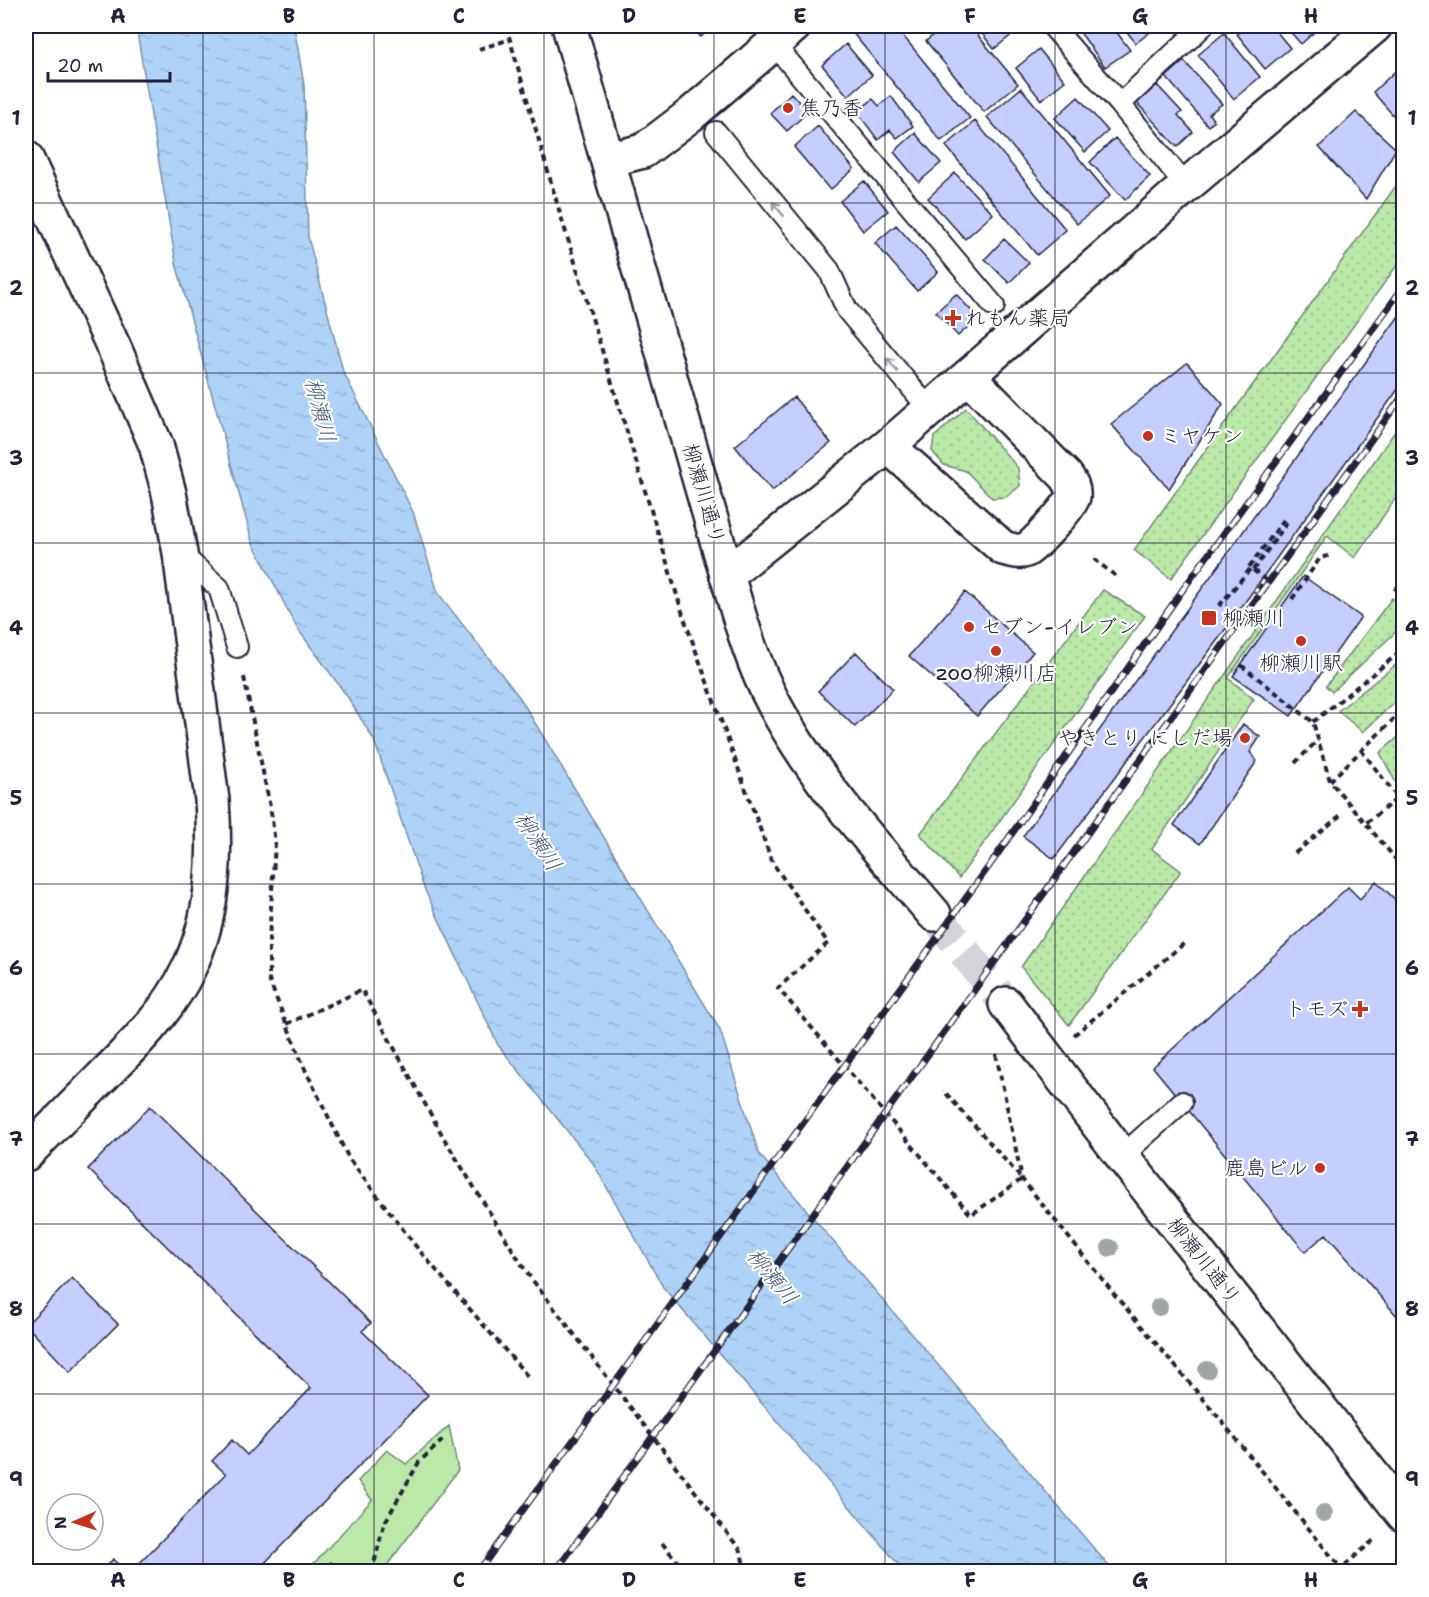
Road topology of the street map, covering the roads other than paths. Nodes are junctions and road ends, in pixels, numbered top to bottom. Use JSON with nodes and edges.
{"nodes":[{"id":1,"x":569,"y":26,"type":"edge"},
{"id":2,"x":1052,"y":26,"type":"edge"},
{"id":3,"x":1375,"y":26,"type":"edge"},
{"id":4,"x":1194,"y":29,"type":"edge"},
{"id":5,"x":784,"y":34,"type":"edge"},
{"id":6,"x":1120,"y":104,"type":"junction"},
{"id":7,"x":716,"y":132,"type":"dead end"},
{"id":8,"x":26,"y":158,"type":"edge"},
{"id":9,"x":608,"y":160,"type":"junction"},
{"id":10,"x":1186,"y":186,"type":"junction"},
{"id":11,"x":994,"y":306,"type":"dead end"},
{"id":12,"x":968,"y":376,"type":"junction"},
{"id":13,"x":930,"y":410,"type":"junction"},
{"id":14,"x":888,"y":446,"type":"junction"},
{"id":15,"x":180,"y":553,"type":"junction"},
{"id":16,"x":727,"y":575,"type":"junction"},
{"id":17,"x":237,"y":647,"type":"road end"},
{"id":18,"x":934,"y":914,"type":"tunnel mouth"},
{"id":19,"x":1006,"y":1004,"type":"tunnel mouth"},
{"id":20,"x":1182,"y":1102,"type":"dead end"},
{"id":21,"x":26,"y":1154,"type":"edge"},
{"id":22,"x":1122,"y":1156,"type":"junction"},
{"id":23,"x":1398,"y":1519,"type":"edge"}],
"edges":[{"from":1,"to":9,"type":"street","name":"柳瀬川通り"},
{"from":2,"to":6,"type":"lane"},
{"from":3,"to":10,"type":"street"},
{"from":4,"to":6,"type":"lane"},
{"from":5,"to":9,"type":"street"},
{"from":5,"to":11,"type":"lane"},
{"from":6,"to":10,"type":"lane"},
{"from":13,"to":7,"type":"lane","one_way":true},
{"from":8,"to":15,"type":"street"},
{"from":9,"to":16,"type":"street","name":"柳瀬川通り"},
{"from":10,"to":12,"type":"street"},
{"from":12,"to":13,"type":"street"},
{"from":12,"to":14,"type":"street"},
{"from":13,"to":14,"type":"street"},
{"from":14,"to":16,"type":"street"},
{"from":15,"to":17,"type":"lane"},
{"from":15,"to":21,"type":"street"},
{"from":16,"to":18,"type":"street","name":"柳瀬川通り"},
{"from":19,"to":22,"type":"street","name":"柳瀬川通り"},
{"from":20,"to":22,"type":"lane"},
{"from":22,"to":23,"type":"street","name":"柳瀬川通り"}]}
